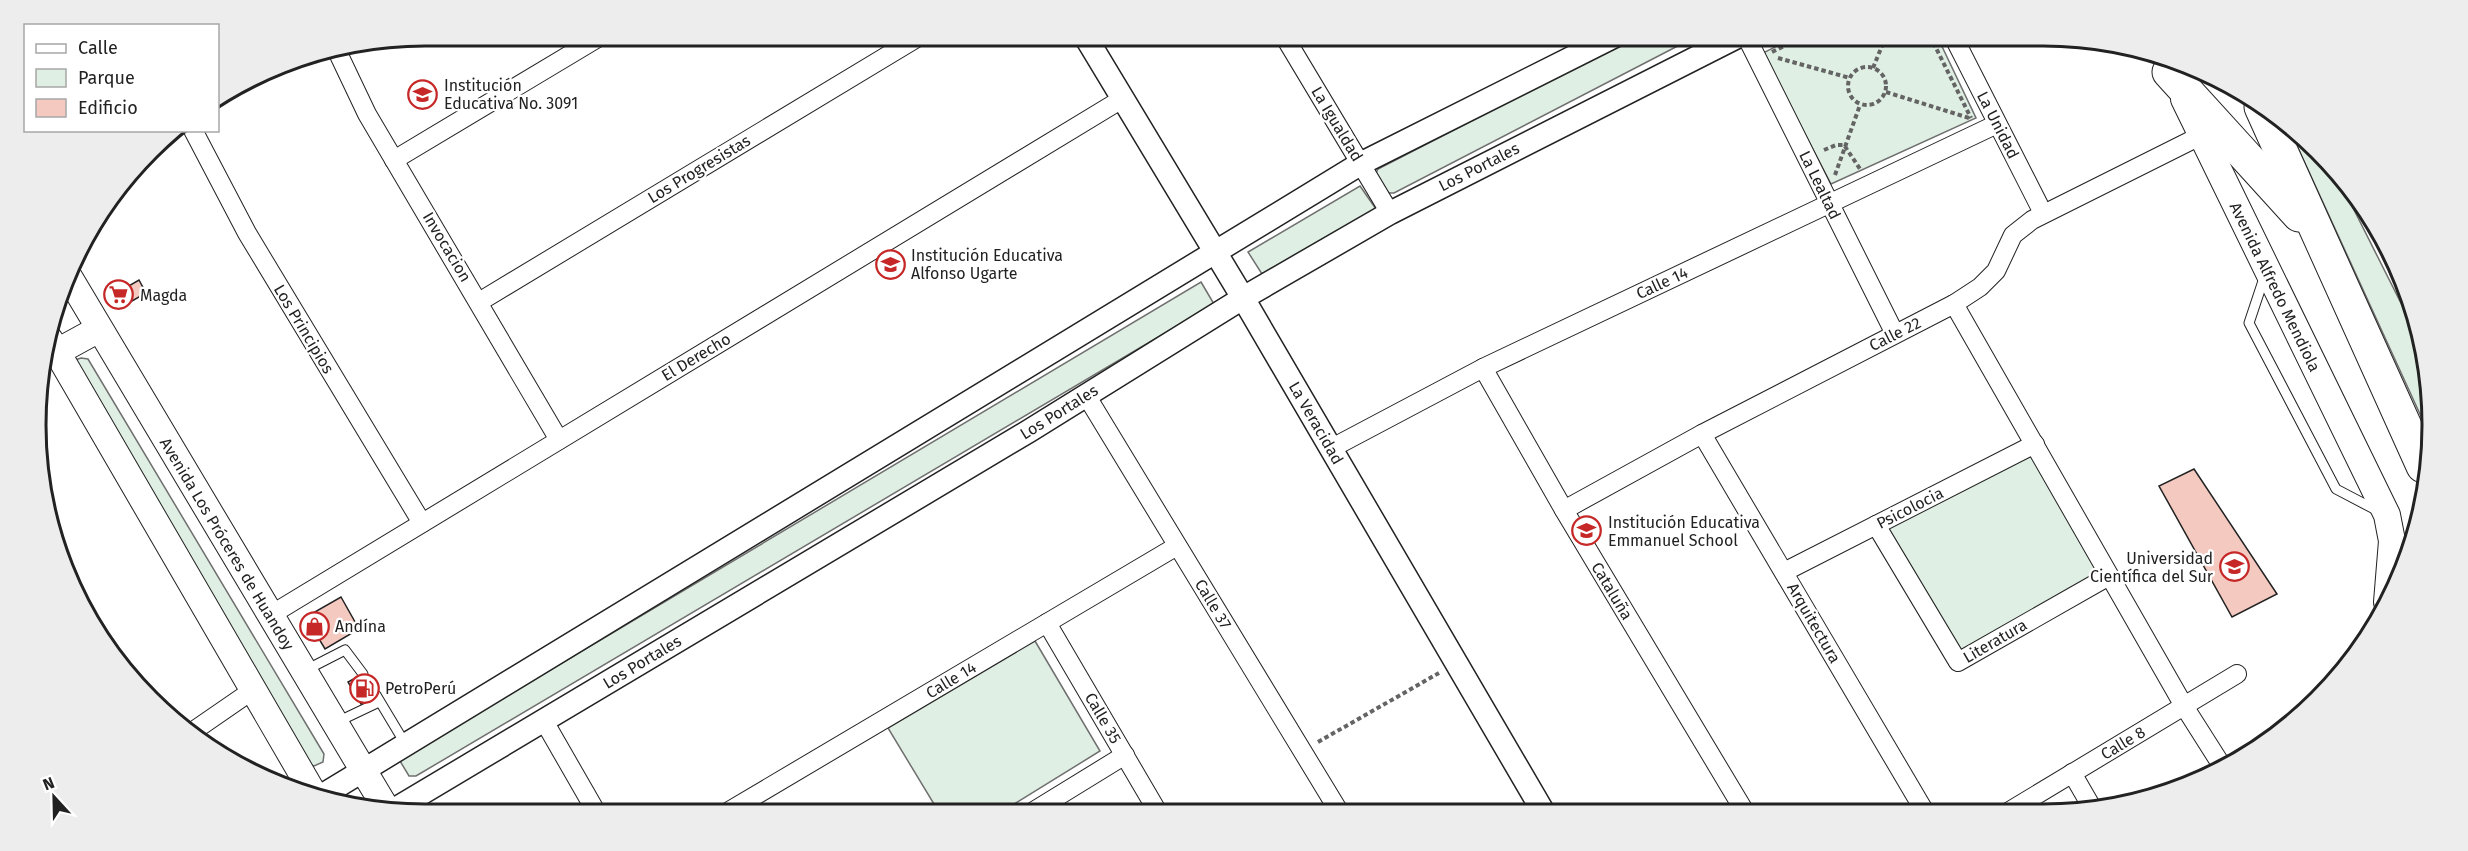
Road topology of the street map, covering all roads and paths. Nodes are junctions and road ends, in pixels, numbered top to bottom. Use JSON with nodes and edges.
{"nodes":[{"id":1,"x":584,"y":46,"type":"edge"},
{"id":2,"x":903,"y":46,"type":"edge"},
{"id":3,"x":1091,"y":46,"type":"edge"},
{"id":4,"x":1290,"y":46,"type":"edge"},
{"id":5,"x":1595,"y":46,"type":"edge"},
{"id":6,"x":1719,"y":46,"type":"edge"},
{"id":7,"x":1751,"y":46,"type":"edge"},
{"id":8,"x":1784,"y":46,"type":"edge"},
{"id":9,"x":1882,"y":46,"type":"edge"},
{"id":10,"x":1934,"y":46,"type":"edge"},
{"id":11,"x":1958,"y":46,"type":"edge"},
{"id":12,"x":340,"y":56,"type":"edge"},
{"id":13,"x":1873,"y":68,"type":"junction"},
{"id":14,"x":2168,"y":68,"type":"edge"},
{"id":15,"x":2169,"y":69,"type":"edge"},
{"id":16,"x":1850,"y":78,"type":"junction"},
{"id":17,"x":1886,"y":92,"type":"junction"},
{"id":18,"x":1122,"y":99,"type":"junction"},
{"id":19,"x":1860,"y":105,"type":"junction"},
{"id":20,"x":1971,"y":118,"type":"junction"},
{"id":21,"x":2266,"y":120,"type":"edge"},
{"id":22,"x":1961,"y":123,"type":"dead end"},
{"id":23,"x":1997,"y":124,"type":"junction"},
{"id":24,"x":194,"y":132,"type":"edge"},
{"id":25,"x":2202,"y":135,"type":"junction"},
{"id":26,"x":1844,"y":145,"type":"junction"},
{"id":27,"x":1818,"y":153,"type":"dead end"},
{"id":28,"x":394,"y":160,"type":"junction"},
{"id":29,"x":1360,"y":164,"type":"junction"},
{"id":30,"x":1870,"y":164,"type":"dead end"},
{"id":31,"x":1860,"y":169,"type":"junction"},
{"id":32,"x":1828,"y":172,"type":"dead end"},
{"id":33,"x":1851,"y":173,"type":"dead end"},
{"id":34,"x":1842,"y":177,"type":"dead end"},
{"id":35,"x":1833,"y":181,"type":"junction"},
{"id":36,"x":1829,"y":205,"type":"junction"},
{"id":37,"x":1389,"y":213,"type":"junction"},
{"id":38,"x":2043,"y":213,"type":"junction"},
{"id":39,"x":2322,"y":240,"type":"junction"},
{"id":40,"x":1214,"y":253,"type":"junction"},
{"id":41,"x":2266,"y":270,"type":"junction"},
{"id":42,"x":74,"y":284,"type":"edge"},
{"id":43,"x":1243,"y":298,"type":"junction"},
{"id":44,"x":479,"y":302,"type":"junction"},
{"id":45,"x":1953,"y":304,"type":"junction"},
{"id":46,"x":99,"y":329,"type":"junction"},
{"id":47,"x":1895,"y":334,"type":"junction"},
{"id":48,"x":55,"y":345,"type":"edge"},
{"id":49,"x":55,"y":349,"type":"edge"},
{"id":50,"x":1483,"y":368,"type":"junction"},
{"id":51,"x":1086,"y":395,"type":"junction"},
{"id":52,"x":1702,"y":434,"type":"junction"},
{"id":53,"x":560,"y":440,"type":"junction"},
{"id":54,"x":2035,"y":444,"type":"junction"},
{"id":55,"x":1330,"y":449,"type":"junction"},
{"id":56,"x":2420,"y":459,"type":"edge"},
{"id":57,"x":1564,"y":510,"type":"junction"},
{"id":58,"x":2387,"y":515,"type":"junction"},
{"id":59,"x":422,"y":523,"type":"junction"},
{"id":60,"x":1876,"y":525,"type":"junction"},
{"id":61,"x":1177,"y":546,"type":"junction"},
{"id":62,"x":1784,"y":572,"type":"junction"},
{"id":63,"x":2109,"y":576,"type":"junction"},
{"id":64,"x":2389,"y":579,"type":"edge"},
{"id":65,"x":269,"y":616,"type":"junction"},
{"id":66,"x":1047,"y":623,"type":"junction"},
{"id":67,"x":1456,"y":663,"type":"junction"},
{"id":68,"x":303,"y":671,"type":"junction"},
{"id":69,"x":363,"y":674,"type":"dead end"},
{"id":70,"x":2237,"y":674,"type":"dead end"},
{"id":71,"x":253,"y":690,"type":"junction"},
{"id":72,"x":2184,"y":706,"type":"junction"},
{"id":73,"x":544,"y":721,"type":"junction"},
{"id":74,"x":335,"y":723,"type":"junction"},
{"id":75,"x":198,"y":728,"type":"edge"},
{"id":76,"x":406,"y":745,"type":"junction"},
{"id":77,"x":1302,"y":752,"type":"junction"},
{"id":78,"x":1125,"y":755,"type":"junction"},
{"id":79,"x":2219,"y":761,"type":"edge"},
{"id":80,"x":364,"y":770,"type":"junction"},
{"id":81,"x":2072,"y":773,"type":"junction"},
{"id":82,"x":310,"y":786,"type":"edge"},
{"id":83,"x":327,"y":792,"type":"edge"},
{"id":84,"x":2088,"y":801,"type":"edge"},
{"id":85,"x":382,"y":802,"type":"edge"},
{"id":86,"x":404,"y":804,"type":"edge"},
{"id":87,"x":592,"y":804,"type":"edge"},
{"id":88,"x":741,"y":804,"type":"edge"},
{"id":89,"x":1045,"y":804,"type":"edge"},
{"id":90,"x":1154,"y":804,"type":"edge"},
{"id":91,"x":1334,"y":804,"type":"edge"},
{"id":92,"x":1539,"y":804,"type":"edge"},
{"id":93,"x":1740,"y":804,"type":"edge"},
{"id":94,"x":1920,"y":804,"type":"edge"},
{"id":95,"x":2021,"y":804,"type":"edge"}],
"edges":[{"from":1,"to":28,"type":"street"},
{"from":2,"to":44,"type":"street","name":"Los Progresistas"},
{"from":3,"to":18,"type":"street","name":"La Veracidad"},
{"from":4,"to":29,"type":"street","name":"La Igualdad"},
{"from":5,"to":29,"type":"street"},
{"from":6,"to":37,"type":"street","name":"Los Portales"},
{"from":7,"to":36,"type":"street","name":"La Lealtad"},
{"from":8,"to":16,"type":"path"},
{"from":9,"to":13,"type":"path"},
{"from":10,"to":20,"type":"path"},
{"from":11,"to":23,"type":"street","name":"La Unidad"},
{"from":12,"to":28,"type":"street","name":"Invocacion"},
{"from":13,"to":16,"type":"path"},
{"from":13,"to":17,"type":"path"},
{"from":14,"to":25,"type":"main road","name":"Avenida Alfredo Mendiola"},
{"from":15,"to":39,"type":"highway"},
{"from":16,"to":19,"type":"path"},
{"from":17,"to":19,"type":"path"},
{"from":17,"to":20,"type":"path"},
{"from":18,"to":40,"type":"street","name":"La Veracidad"},
{"from":18,"to":53,"type":"street","name":"El Derecho"},
{"from":19,"to":26,"type":"path"},
{"from":20,"to":22,"type":"path"},
{"from":21,"to":39,"type":"highway"},
{"from":23,"to":36,"type":"street","name":"Calle 14"},
{"from":23,"to":38,"type":"street","name":"La Unidad"},
{"from":24,"to":59,"type":"street","name":"Los Principios"},
{"from":25,"to":38,"type":"street","name":"Calle 22"},
{"from":25,"to":41,"type":"main road","name":"Avenida Alfredo Mendiola"},
{"from":26,"to":27,"type":"path"},
{"from":26,"to":31,"type":"path"},
{"from":26,"to":35,"type":"path"},
{"from":28,"to":44,"type":"street","name":"Invocacion"},
{"from":29,"to":37,"type":"street","name":"La Igualdad"},
{"from":29,"to":40,"type":"street"},
{"from":30,"to":31,"type":"path"},
{"from":31,"to":33,"type":"path"},
{"from":32,"to":35,"type":"path"},
{"from":34,"to":35,"type":"path"},
{"from":36,"to":47,"type":"street","name":"La Lealtad"},
{"from":36,"to":50,"type":"street","name":"Calle 14"},
{"from":37,"to":43,"type":"street","name":"Los Portales"},
{"from":38,"to":45,"type":"street","name":"Calle 22"},
{"from":39,"to":56,"type":"highway"},
{"from":40,"to":43,"type":"street","name":"La Veracidad"},
{"from":40,"to":76,"type":"street"},
{"from":41,"to":58,"type":"main road","name":"Avenida Alfredo Mendiola"},
{"from":41,"to":58,"type":"lane"},
{"from":42,"to":46,"type":"main road","name":"Avenida Los Próceres de Huandoy"},
{"from":43,"to":51,"type":"street","name":"Los Portales"},
{"from":43,"to":55,"type":"street","name":"La Veracidad"},
{"from":44,"to":53,"type":"street","name":"Invocacion"},
{"from":45,"to":47,"type":"street","name":"Calle 22"},
{"from":45,"to":54,"type":"street"},
{"from":46,"to":48,"type":"main road"},
{"from":46,"to":65,"type":"main road","name":"Avenida Los Próceres de Huandoy"},
{"from":47,"to":52,"type":"street","name":"Calle 22"},
{"from":49,"to":71,"type":"main road"},
{"from":50,"to":55,"type":"street","name":"Calle 14"},
{"from":50,"to":57,"type":"street","name":"Cataluña"},
{"from":51,"to":61,"type":"street","name":"Calle 37"},
{"from":51,"to":73,"type":"street","name":"Los Portales"},
{"from":52,"to":57,"type":"street","name":"Calle 22"},
{"from":52,"to":62,"type":"street","name":"Arquitectura"},
{"from":53,"to":59,"type":"street","name":"El Derecho"},
{"from":54,"to":60,"type":"street","name":"Psicolocia"},
{"from":54,"to":63,"type":"street"},
{"from":55,"to":67,"type":"street","name":"La Veracidad"},
{"from":57,"to":93,"type":"street","name":"Cataluña"},
{"from":58,"to":64,"type":"main road","name":"Avenida Alfredo Mendiola"},
{"from":59,"to":65,"type":"street","name":"El Derecho"},
{"from":60,"to":62,"type":"street","name":"Psicolocia"},
{"from":60,"to":63,"type":"street","name":"Literatura"},
{"from":61,"to":66,"type":"street","name":"Calle 14"},
{"from":61,"to":77,"type":"street","name":"Calle 37"},
{"from":62,"to":94,"type":"street","name":"Arquitectura"},
{"from":63,"to":72,"type":"street"},
{"from":65,"to":68,"type":"main road","name":"Avenida Los Próceres de Huandoy"},
{"from":66,"to":78,"type":"street","name":"Calle 35"},
{"from":66,"to":88,"type":"street","name":"Calle 14"},
{"from":67,"to":77,"type":"path"},
{"from":67,"to":92,"type":"street","name":"La Veracidad"},
{"from":68,"to":69,"type":"lane"},
{"from":68,"to":74,"type":"main road","name":"Avenida Los Próceres de Huandoy"},
{"from":70,"to":72,"type":"street","name":"Calle 8"},
{"from":71,"to":75,"type":"street"},
{"from":71,"to":82,"type":"main road"},
{"from":72,"to":79,"type":"street"},
{"from":72,"to":81,"type":"street","name":"Calle 8"},
{"from":73,"to":86,"type":"street","name":"Los Portales"},
{"from":73,"to":87,"type":"street"},
{"from":74,"to":76,"type":"lane"},
{"from":74,"to":80,"type":"main road","name":"Avenida Los Próceres de Huandoy"},
{"from":76,"to":80,"type":"street"},
{"from":77,"to":91,"type":"street","name":"Calle 37"},
{"from":78,"to":89,"type":"street"},
{"from":78,"to":90,"type":"street","name":"Calle 35"},
{"from":80,"to":83,"type":"street"},
{"from":80,"to":85,"type":"main road","name":"Avenida Los Próceres de Huandoy"},
{"from":81,"to":84,"type":"street"},
{"from":81,"to":95,"type":"street","name":"Calle 8"}]}
